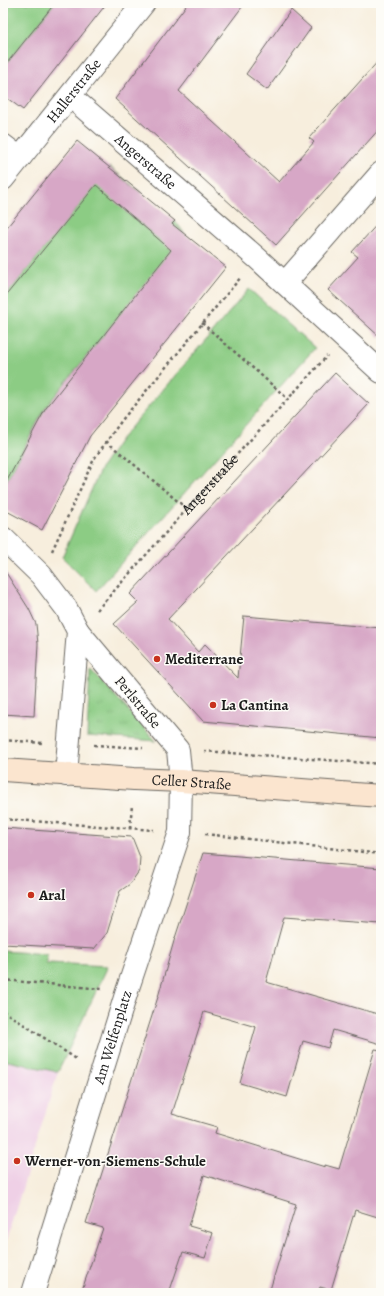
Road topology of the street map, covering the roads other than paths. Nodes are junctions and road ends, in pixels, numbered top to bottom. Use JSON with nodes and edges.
{"nodes":[{"id":1,"x":144,"y":3,"type":"edge"},
{"id":2,"x":70,"y":96,"type":"junction"},
{"id":3,"x":12,"y":152,"type":"edge"},
{"id":4,"x":381,"y":173,"type":"edge"},
{"id":5,"x":3,"y":179,"type":"edge"},
{"id":6,"x":285,"y":283,"type":"junction"},
{"id":7,"x":381,"y":372,"type":"edge"},
{"id":8,"x":3,"y":538,"type":"edge"},
{"id":9,"x":78,"y":631,"type":"junction"},
{"id":10,"x":3,"y":770,"type":"edge"},
{"id":11,"x":66,"y":775,"type":"junction"},
{"id":12,"x":181,"y":781,"type":"junction"},
{"id":13,"x":381,"y":796,"type":"edge"},
{"id":14,"x":34,"y":1293,"type":"edge"}],
"edges":[{"from":1,"to":2,"type":"street","name":"Hallerstraße"},
{"from":2,"to":3,"type":"street","name":"Hallerstraße"},
{"from":2,"to":6,"type":"street","name":"Angerstraße"},
{"from":3,"to":5,"type":"street","name":"Hallerstraße"},
{"from":4,"to":6,"type":"street"},
{"from":6,"to":7,"type":"street","name":"Angerstraße"},
{"from":8,"to":9,"type":"street","name":"Perlstraße"},
{"from":9,"to":11,"type":"street"},
{"from":9,"to":12,"type":"street","name":"Perlstraße"},
{"from":10,"to":11,"type":"street","name":"Celler Straße"},
{"from":11,"to":12,"type":"street","name":"Celler Straße"},
{"from":12,"to":13,"type":"street","name":"Celler Straße"},
{"from":12,"to":14,"type":"street","name":"Am Welfenplatz"}]}
